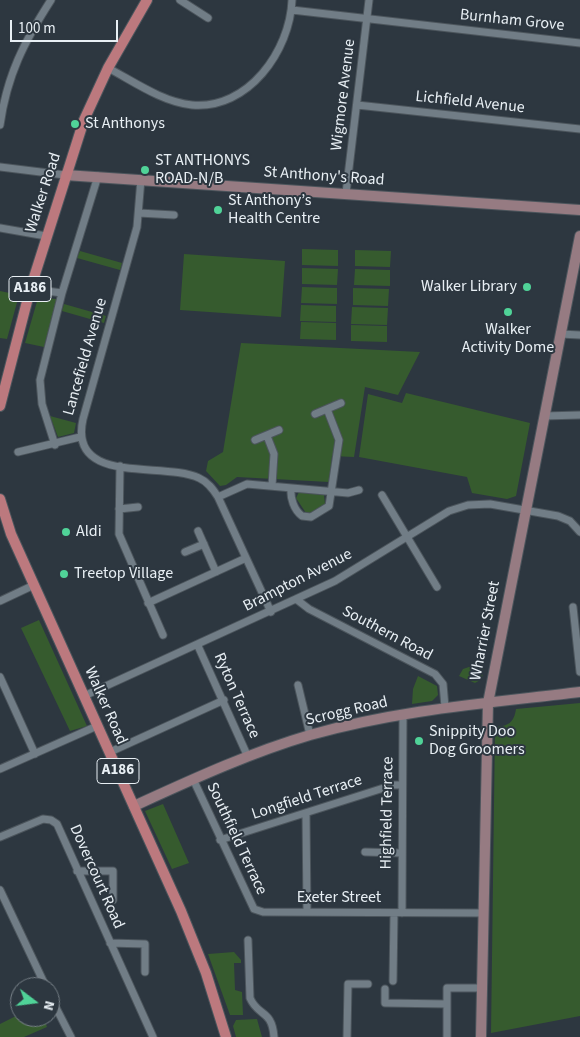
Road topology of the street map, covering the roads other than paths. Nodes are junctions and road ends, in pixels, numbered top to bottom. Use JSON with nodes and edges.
{"nodes":[{"id":1,"x":51,"y":0,"type":"edge"},
{"id":2,"x":147,"y":0,"type":"edge"},
{"id":3,"x":180,"y":0,"type":"edge"},
{"id":4,"x":292,"y":0,"type":"edge"},
{"id":5,"x":369,"y":0,"type":"edge"},
{"id":6,"x":292,"y":10,"type":"junction"},
{"id":7,"x":208,"y":18,"type":"dead end"},
{"id":8,"x":366,"y":20,"type":"junction"},
{"id":9,"x":580,"y":42,"type":"edge"},
{"id":10,"x":108,"y":68,"type":"junction"},
{"id":11,"x":357,"y":104,"type":"junction"},
{"id":12,"x":0,"y":125,"type":"edge"},
{"id":13,"x":580,"y":129,"type":"edge"},
{"id":14,"x":0,"y":167,"type":"edge"},
{"id":15,"x":65,"y":175,"type":"junction"},
{"id":16,"x":98,"y":176,"type":"junction"},
{"id":17,"x":141,"y":179,"type":"junction"},
{"id":18,"x":346,"y":193,"type":"junction"},
{"id":19,"x":580,"y":210,"type":"edge"},
{"id":20,"x":139,"y":213,"type":"junction"},
{"id":21,"x":174,"y":215,"type":"dead end"},
{"id":22,"x":0,"y":228,"type":"edge"},
{"id":23,"x":46,"y":236,"type":"junction"},
{"id":24,"x":580,"y":236,"type":"edge"},
{"id":25,"x":39,"y":290,"type":"dead end"},
{"id":26,"x":62,"y":293,"type":"junction"},
{"id":27,"x":560,"y":334,"type":"junction"},
{"id":28,"x":580,"y":335,"type":"edge"},
{"id":29,"x":341,"y":403,"type":"dead end"},
{"id":30,"x":0,"y":406,"type":"edge"},
{"id":31,"x":327,"y":409,"type":"junction"},
{"id":32,"x":315,"y":414,"type":"dead end"},
{"id":33,"x":580,"y":415,"type":"edge"},
{"id":34,"x":544,"y":416,"type":"junction"},
{"id":35,"x":279,"y":430,"type":"dead end"},
{"id":36,"x":267,"y":436,"type":"junction"},
{"id":37,"x":80,"y":437,"type":"junction"},
{"id":38,"x":255,"y":440,"type":"dead end"},
{"id":39,"x":55,"y":444,"type":"junction"},
{"id":40,"x":18,"y":452,"type":"dead end"},
{"id":41,"x":120,"y":466,"type":"junction"},
{"id":42,"x":272,"y":486,"type":"junction"},
{"id":43,"x":291,"y":488,"type":"junction"},
{"id":44,"x":359,"y":490,"type":"dead end"},
{"id":45,"x":332,"y":491,"type":"junction"},
{"id":46,"x":382,"y":495,"type":"dead end"},
{"id":47,"x":218,"y":497,"type":"junction"},
{"id":48,"x":0,"y":499,"type":"edge"},
{"id":49,"x":138,"y":507,"type":"dead end"},
{"id":50,"x":119,"y":509,"type":"junction"},
{"id":51,"x":524,"y":510,"type":"junction"},
{"id":52,"x":198,"y":531,"type":"dead end"},
{"id":53,"x":580,"y":532,"type":"edge"},
{"id":54,"x":407,"y":536,"type":"junction"},
{"id":55,"x":204,"y":544,"type":"junction"},
{"id":56,"x":184,"y":552,"type":"dead end"},
{"id":57,"x":246,"y":558,"type":"junction"},
{"id":58,"x":216,"y":572,"type":"junction"},
{"id":59,"x":34,"y":585,"type":"junction"},
{"id":60,"x":437,"y":587,"type":"dead end"},
{"id":61,"x":296,"y":599,"type":"junction"},
{"id":62,"x":0,"y":601,"type":"edge"},
{"id":63,"x":148,"y":603,"type":"junction"},
{"id":64,"x":573,"y":607,"type":"dead end"},
{"id":65,"x":271,"y":612,"type":"junction"},
{"id":66,"x":162,"y":635,"type":"dead end"},
{"id":67,"x":198,"y":646,"type":"junction"},
{"id":68,"x":580,"y":672,"type":"edge"},
{"id":69,"x":0,"y":677,"type":"edge"},
{"id":70,"x":298,"y":685,"type":"dead end"},
{"id":71,"x":580,"y":692,"type":"edge"},
{"id":72,"x":4,"y":695,"type":"edge"},
{"id":73,"x":84,"y":696,"type":"junction"},
{"id":74,"x":224,"y":700,"type":"junction"},
{"id":75,"x":488,"y":703,"type":"junction"},
{"id":76,"x":446,"y":707,"type":"junction"},
{"id":77,"x":403,"y":714,"type":"junction"},
{"id":78,"x":97,"y":726,"type":"junction"},
{"id":79,"x":310,"y":735,"type":"junction"},
{"id":80,"x":110,"y":752,"type":"junction"},
{"id":81,"x":35,"y":754,"type":"junction"},
{"id":82,"x":248,"y":757,"type":"junction"},
{"id":83,"x":0,"y":769,"type":"edge"},
{"id":84,"x":193,"y":779,"type":"junction"},
{"id":85,"x":402,"y":785,"type":"junction"},
{"id":86,"x":134,"y":806,"type":"junction"},
{"id":87,"x":306,"y":813,"type":"junction"},
{"id":88,"x":0,"y":838,"type":"edge"},
{"id":89,"x":220,"y":840,"type":"junction"},
{"id":90,"x":365,"y":852,"type":"dead end"},
{"id":91,"x":401,"y":853,"type":"junction"},
{"id":92,"x":77,"y":871,"type":"junction"},
{"id":93,"x":0,"y":890,"type":"edge"},
{"id":94,"x":113,"y":900,"type":"dead end"},
{"id":95,"x":254,"y":910,"type":"joint"},
{"id":96,"x":308,"y":912,"type":"junction"},
{"id":97,"x":398,"y":913,"type":"junction"},
{"id":98,"x":483,"y":913,"type":"junction"},
{"id":99,"x":248,"y":940,"type":"dead end"},
{"id":100,"x":110,"y":944,"type":"junction"},
{"id":101,"x":145,"y":972,"type":"dead end"},
{"id":102,"x":41,"y":977,"type":"edge"},
{"id":103,"x":393,"y":981,"type":"dead end"},
{"id":104,"x":368,"y":984,"type":"dead end"},
{"id":105,"x":482,"y":988,"type":"junction"},
{"id":106,"x":385,"y":989,"type":"dead end"},
{"id":107,"x":447,"y":1004,"type":"junction"},
{"id":108,"x":60,"y":1016,"type":"edge"},
{"id":109,"x":71,"y":1037,"type":"edge"},
{"id":110,"x":153,"y":1037,"type":"edge"},
{"id":111,"x":226,"y":1037,"type":"edge"},
{"id":112,"x":274,"y":1037,"type":"edge"},
{"id":113,"x":348,"y":1037,"type":"edge"},
{"id":114,"x":447,"y":1037,"type":"edge"},
{"id":115,"x":481,"y":1037,"type":"edge"}],
"edges":[{"from":1,"to":12,"type":"street"},
{"from":2,"to":10,"type":"main road","name":"Walker Road","number":"A186"},
{"from":3,"to":7,"type":"street"},
{"from":4,"to":6,"type":"street"},
{"from":5,"to":8,"type":"street","name":"Wigmore Avenue"},
{"from":6,"to":8,"type":"street","name":"Burnham Grove"},
{"from":6,"to":10,"type":"street"},
{"from":8,"to":9,"type":"street","name":"Burnham Grove"},
{"from":8,"to":11,"type":"street","name":"Wigmore Avenue"},
{"from":10,"to":15,"type":"main road","name":"Walker Road","number":"A186"},
{"from":11,"to":13,"type":"street","name":"Lichfield Avenue"},
{"from":11,"to":18,"type":"street","name":"Wigmore Avenue"},
{"from":14,"to":15,"type":"street"},
{"from":15,"to":16,"type":"street","name":"St Anthony's Road"},
{"from":15,"to":23,"type":"main road","name":"Walker Road","number":"A186"},
{"from":16,"to":17,"type":"street","name":"St Anthony's Road"},
{"from":16,"to":26,"type":"street"},
{"from":17,"to":18,"type":"street","name":"St Anthony's Road"},
{"from":17,"to":20,"type":"street","name":"Lancefield Avenue"},
{"from":18,"to":19,"type":"street","name":"St Anthony's Road"},
{"from":20,"to":21,"type":"street"},
{"from":20,"to":37,"type":"street","name":"Lancefield Avenue"},
{"from":22,"to":23,"type":"street"},
{"from":23,"to":30,"type":"main road","name":"Walker Road","number":"A186"},
{"from":24,"to":27,"type":"street","name":"Wharrier Street"},
{"from":25,"to":26,"type":"street"},
{"from":26,"to":39,"type":"street"},
{"from":27,"to":28,"type":"street"},
{"from":27,"to":34,"type":"street","name":"Wharrier Street"},
{"from":29,"to":31,"type":"street"},
{"from":31,"to":32,"type":"street"},
{"from":31,"to":45,"type":"street"},
{"from":33,"to":34,"type":"street"},
{"from":34,"to":51,"type":"street","name":"Wharrier Street"},
{"from":35,"to":36,"type":"street"},
{"from":36,"to":38,"type":"street"},
{"from":36,"to":42,"type":"street"},
{"from":37,"to":39,"type":"street"},
{"from":37,"to":41,"type":"street","name":"Lancefield Avenue"},
{"from":39,"to":40,"type":"street"},
{"from":41,"to":47,"type":"street","name":"Lancefield Avenue"},
{"from":41,"to":50,"type":"street"},
{"from":42,"to":43,"type":"street"},
{"from":42,"to":47,"type":"street"},
{"from":43,"to":45,"type":"street"},
{"from":43,"to":45,"type":"street"},
{"from":44,"to":45,"type":"street"},
{"from":46,"to":54,"type":"street"},
{"from":47,"to":57,"type":"street","name":"Lancefield Avenue"},
{"from":48,"to":59,"type":"main road","name":"Walker Road","number":"A186"},
{"from":49,"to":50,"type":"street"},
{"from":50,"to":63,"type":"street"},
{"from":51,"to":53,"type":"street","name":"Brampton Avenue"},
{"from":51,"to":54,"type":"street","name":"Brampton Avenue"},
{"from":51,"to":75,"type":"street","name":"Wharrier Street"},
{"from":52,"to":55,"type":"street"},
{"from":54,"to":60,"type":"street"},
{"from":54,"to":61,"type":"street","name":"Brampton Avenue"},
{"from":55,"to":56,"type":"street"},
{"from":55,"to":58,"type":"street"},
{"from":57,"to":58,"type":"street"},
{"from":57,"to":65,"type":"street","name":"Lancefield Avenue"},
{"from":58,"to":63,"type":"street"},
{"from":59,"to":62,"type":"street"},
{"from":59,"to":73,"type":"main road","name":"Walker Road","number":"A186"},
{"from":61,"to":65,"type":"street","name":"Brampton Avenue"},
{"from":61,"to":76,"type":"street","name":"Southern Road"},
{"from":63,"to":66,"type":"street"},
{"from":64,"to":68,"type":"street"},
{"from":65,"to":67,"type":"street","name":"Brampton Avenue"},
{"from":67,"to":73,"type":"street","name":"Brampton Avenue"},
{"from":67,"to":74,"type":"street","name":"Ryton Terrace"},
{"from":69,"to":72,"type":"street"},
{"from":70,"to":79,"type":"street"},
{"from":71,"to":75,"type":"street","name":"Scrogg Road"},
{"from":72,"to":81,"type":"street"},
{"from":73,"to":78,"type":"main road","name":"Walker Road","number":"A186"},
{"from":74,"to":80,"type":"street"},
{"from":74,"to":82,"type":"street","name":"Ryton Terrace"},
{"from":75,"to":76,"type":"street","name":"Scrogg Road"},
{"from":75,"to":98,"type":"street","name":"Wharrier Street"},
{"from":76,"to":77,"type":"street","name":"Scrogg Road"},
{"from":77,"to":79,"type":"street","name":"Scrogg Road"},
{"from":77,"to":85,"type":"street","name":"Highfield Terrace"},
{"from":78,"to":80,"type":"main road","name":"Walker Road","number":"A186"},
{"from":78,"to":81,"type":"street"},
{"from":79,"to":82,"type":"street","name":"Scrogg Road"},
{"from":80,"to":86,"type":"main road","name":"Walker Road","number":"A186"},
{"from":81,"to":83,"type":"street"},
{"from":82,"to":84,"type":"street","name":"Scrogg Road"},
{"from":84,"to":86,"type":"street","name":"Scrogg Road"},
{"from":84,"to":89,"type":"street","name":"Southfield Terrace"},
{"from":85,"to":87,"type":"street","name":"Longfield Terrace"},
{"from":85,"to":91,"type":"street","name":"Highfield Terrace"},
{"from":86,"to":111,"type":"main road","name":"Walker Road","number":"A186"},
{"from":87,"to":89,"type":"street","name":"Longfield Terrace"},
{"from":87,"to":96,"type":"street"},
{"from":88,"to":92,"type":"street","name":"Dovercourt Road"},
{"from":89,"to":95,"type":"street","name":"Southfield Terrace"},
{"from":90,"to":91,"type":"street"},
{"from":91,"to":97,"type":"street","name":"Highfield Terrace"},
{"from":92,"to":94,"type":"street"},
{"from":92,"to":100,"type":"street","name":"Dovercourt Road"},
{"from":93,"to":102,"type":"street"},
{"from":95,"to":96,"type":"street","name":"Exeter Street"},
{"from":96,"to":97,"type":"street","name":"Exeter Street"},
{"from":97,"to":98,"type":"street","name":"Exeter Street"},
{"from":97,"to":103,"type":"street","name":"Exeter Street"},
{"from":98,"to":105,"type":"street","name":"Wharrier Street"},
{"from":99,"to":112,"type":"street"},
{"from":100,"to":101,"type":"street","name":"Dovercourt Road"},
{"from":100,"to":110,"type":"street","name":"Dovercourt Road"},
{"from":104,"to":113,"type":"street"},
{"from":105,"to":107,"type":"street"},
{"from":105,"to":115,"type":"street","name":"Wharrier Street"},
{"from":106,"to":107,"type":"street"},
{"from":107,"to":114,"type":"street"},
{"from":108,"to":109,"type":"street"}]}
